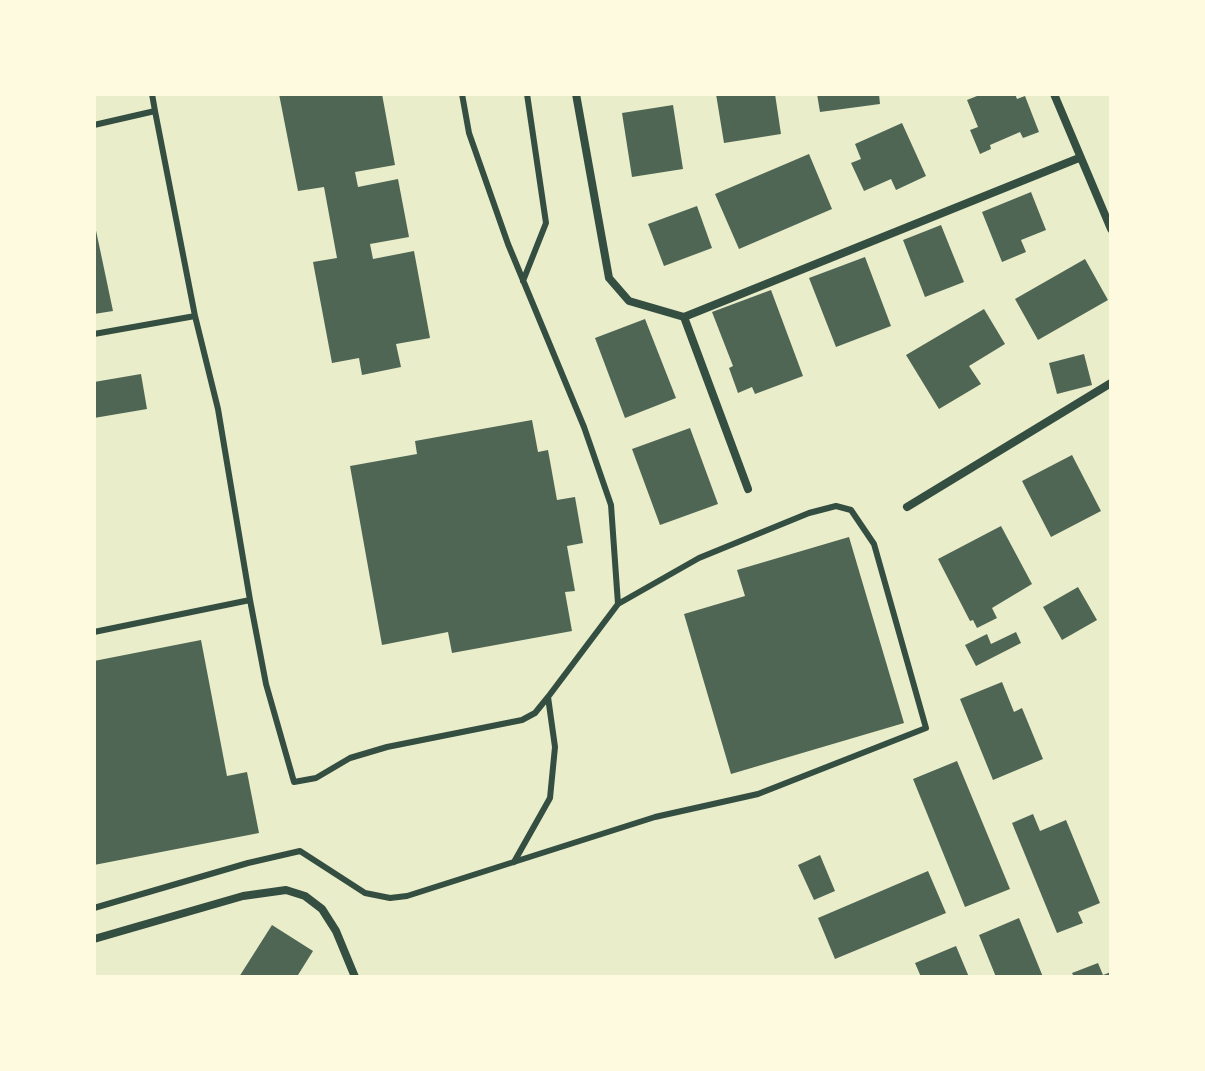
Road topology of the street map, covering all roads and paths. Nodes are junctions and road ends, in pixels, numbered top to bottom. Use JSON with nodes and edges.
{"nodes":[{"id":1,"x":152,"y":94,"type":"edge"},
{"id":2,"x":462,"y":94,"type":"edge"},
{"id":3,"x":527,"y":94,"type":"edge"},
{"id":4,"x":576,"y":94,"type":"edge"},
{"id":5,"x":1054,"y":94,"type":"edge"},
{"id":6,"x":155,"y":111,"type":"junction"},
{"id":7,"x":94,"y":125,"type":"edge"},
{"id":8,"x":1079,"y":158,"type":"junction"},
{"id":9,"x":1111,"y":229,"type":"edge"},
{"id":10,"x":523,"y":281,"type":"junction"},
{"id":11,"x":195,"y":316,"type":"junction"},
{"id":12,"x":684,"y":317,"type":"junction"},
{"id":13,"x":94,"y":334,"type":"edge"},
{"id":14,"x":1111,"y":383,"type":"edge"},
{"id":15,"x":748,"y":489,"type":"dead end"},
{"id":16,"x":907,"y":507,"type":"dead end"},
{"id":17,"x":250,"y":600,"type":"junction"},
{"id":18,"x":618,"y":604,"type":"junction"},
{"id":19,"x":94,"y":632,"type":"edge"},
{"id":20,"x":548,"y":697,"type":"junction"},
{"id":21,"x":514,"y":862,"type":"junction"},
{"id":22,"x":94,"y":908,"type":"edge"},
{"id":23,"x":94,"y":939,"type":"edge"},
{"id":24,"x":355,"y":977,"type":"edge"}],
"edges":[{"from":1,"to":6,"type":"lane"},
{"from":2,"to":10,"type":"lane"},
{"from":3,"to":10,"type":"lane"},
{"from":4,"to":12,"type":"street"},
{"from":5,"to":8,"type":"street"},
{"from":6,"to":7,"type":"lane"},
{"from":6,"to":11,"type":"lane"},
{"from":8,"to":9,"type":"street"},
{"from":8,"to":12,"type":"street"},
{"from":10,"to":18,"type":"lane"},
{"from":11,"to":13,"type":"lane"},
{"from":11,"to":17,"type":"lane"},
{"from":12,"to":15,"type":"street"},
{"from":14,"to":16,"type":"street"},
{"from":17,"to":19,"type":"lane"},
{"from":17,"to":20,"type":"lane"},
{"from":18,"to":20,"type":"lane"},
{"from":18,"to":21,"type":"lane"},
{"from":20,"to":21,"type":"lane"},
{"from":21,"to":22,"type":"lane"},
{"from":23,"to":24,"type":"street"}]}
